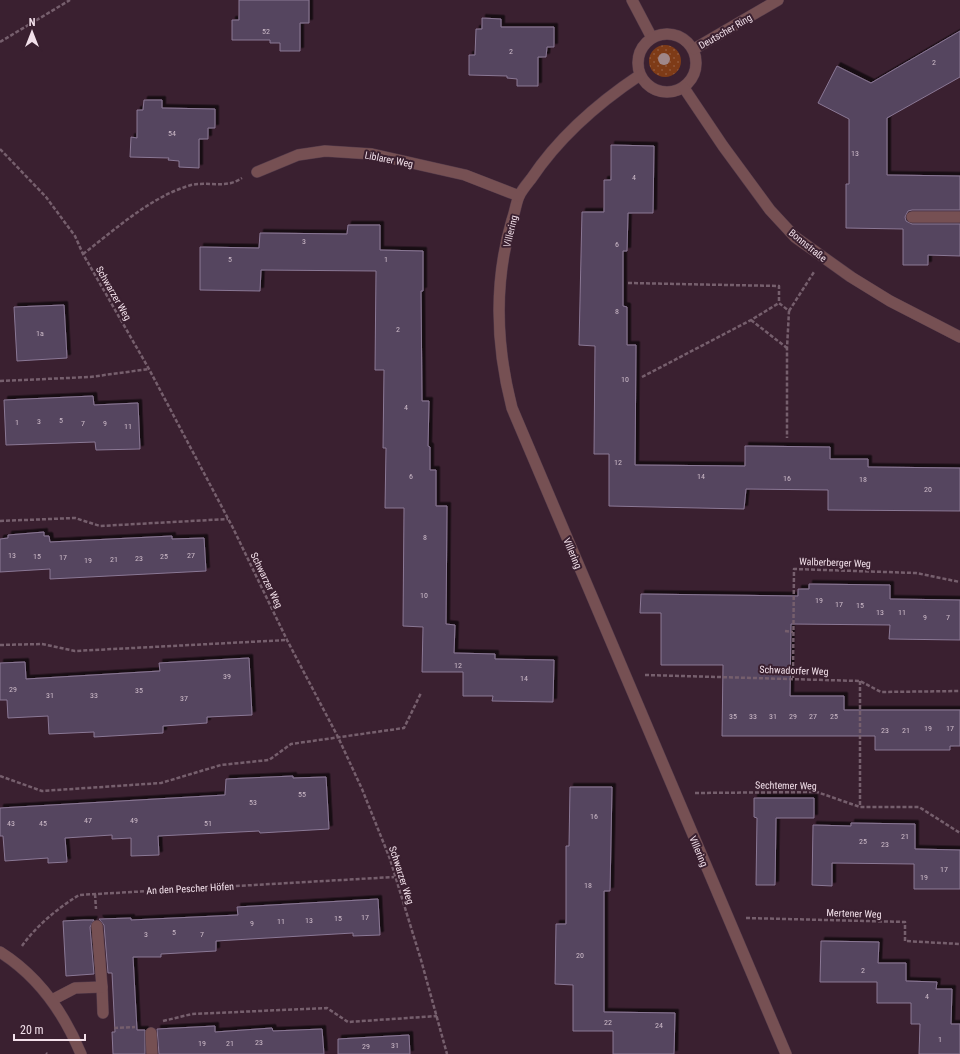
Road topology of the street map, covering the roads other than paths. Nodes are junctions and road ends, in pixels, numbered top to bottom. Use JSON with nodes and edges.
{"nodes":[{"id":1,"x":632,"y":0,"type":"edge"},
{"id":2,"x":778,"y":0,"type":"edge"},
{"id":3,"x":652,"y":38,"type":"junction"},
{"id":4,"x":694,"y":49,"type":"junction"},
{"id":5,"x":640,"y":75,"type":"junction"},
{"id":6,"x":684,"y":88,"type":"junction"},
{"id":7,"x":257,"y":172,"type":"road end"},
{"id":8,"x":519,"y":196,"type":"junction"},
{"id":9,"x":912,"y":217,"type":"dead end"},
{"id":10,"x":960,"y":217,"type":"edge"},
{"id":11,"x":960,"y":337,"type":"edge"},
{"id":12,"x":97,"y":926,"type":"dead end"},
{"id":13,"x":0,"y":952,"type":"edge"},
{"id":14,"x":102,"y":987,"type":"junction"},
{"id":15,"x":52,"y":1000,"type":"junction"},
{"id":16,"x":102,"y":1013,"type":"dead end"},
{"id":17,"x":151,"y":1033,"type":"dead end"},
{"id":18,"x":81,"y":1054,"type":"edge"},
{"id":19,"x":152,"y":1054,"type":"edge"},
{"id":20,"x":786,"y":1054,"type":"edge"}],
"edges":[{"from":1,"to":3,"type":"street"},
{"from":2,"to":4,"type":"street","name":"Deutscher Ring"},
{"from":3,"to":4,"type":"street"},
{"from":3,"to":5,"type":"street"},
{"from":4,"to":6,"type":"street"},
{"from":5,"to":6,"type":"street"},
{"from":5,"to":8,"type":"street","name":"Villering"},
{"from":6,"to":11,"type":"street","name":"Bonnstraße"},
{"from":7,"to":8,"type":"street","name":"Liblarer Weg"},
{"from":8,"to":20,"type":"street","name":"Villering"},
{"from":9,"to":10,"type":"street"},
{"from":12,"to":14,"type":"street"},
{"from":13,"to":15,"type":"street"},
{"from":14,"to":15,"type":"street"},
{"from":14,"to":16,"type":"street"},
{"from":15,"to":18,"type":"street"},
{"from":17,"to":19,"type":"street"}]}
